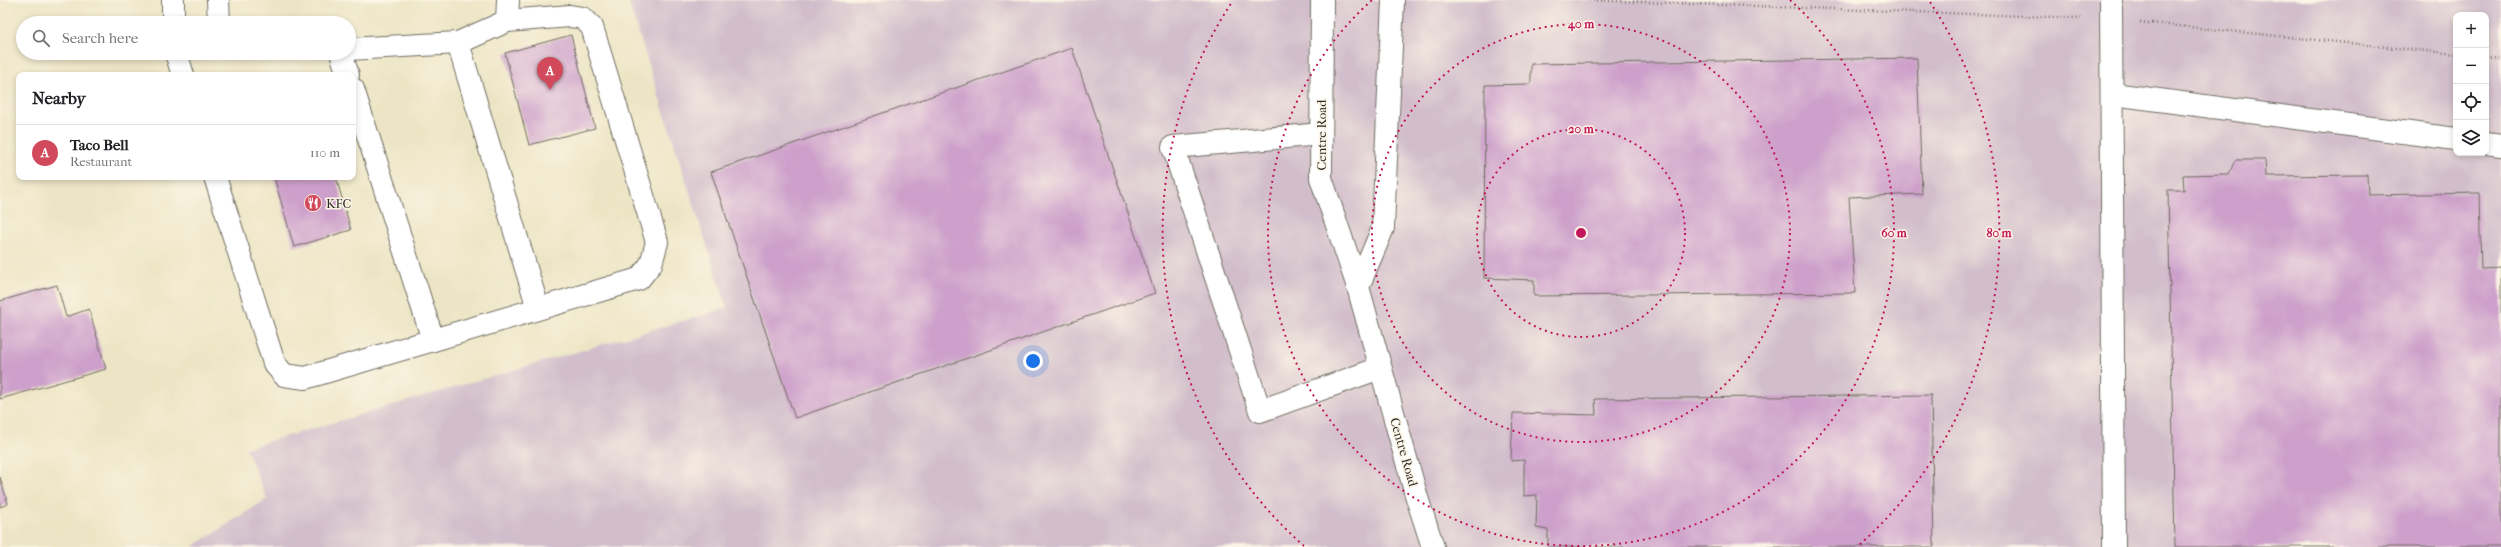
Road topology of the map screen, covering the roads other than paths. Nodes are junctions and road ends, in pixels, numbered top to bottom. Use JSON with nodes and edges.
{"nodes":[{"id":1,"x":173,"y":0,"type":"edge"},
{"id":2,"x":218,"y":0,"type":"edge"},
{"id":3,"x":508,"y":0,"type":"edge"},
{"id":4,"x":1322,"y":0,"type":"edge"},
{"id":5,"x":1393,"y":0,"type":"edge"},
{"id":6,"x":2111,"y":10,"type":"edge"},
{"id":7,"x":173,"y":16,"type":"edge"},
{"id":8,"x":219,"y":16,"type":"edge"},
{"id":9,"x":507,"y":21,"type":"junction"},
{"id":10,"x":458,"y":43,"type":"junction"},
{"id":11,"x":356,"y":48,"type":"edge"},
{"id":12,"x":178,"y":60,"type":"edge"},
{"id":13,"x":343,"y":60,"type":"edge"},
{"id":14,"x":182,"y":72,"type":"edge"},
{"id":15,"x":347,"y":72,"type":"edge"},
{"id":16,"x":2113,"y":94,"type":"junction"},
{"id":17,"x":356,"y":98,"type":"edge"},
{"id":18,"x":1321,"y":134,"type":"junction"},
{"id":19,"x":2453,"y":139,"type":"edge"},
{"id":20,"x":2489,"y":143,"type":"edge"},
{"id":21,"x":2501,"y":145,"type":"edge"},
{"id":22,"x":216,"y":180,"type":"edge"},
{"id":23,"x":1358,"y":287,"type":"junction"},
{"id":24,"x":538,"y":308,"type":"junction"},
{"id":25,"x":433,"y":340,"type":"junction"},
{"id":26,"x":1380,"y":368,"type":"junction"},
{"id":27,"x":1433,"y":547,"type":"edge"},
{"id":28,"x":2114,"y":547,"type":"edge"}],
"edges":[{"from":1,"to":7,"type":"street"},
{"from":2,"to":8,"type":"street"},
{"from":3,"to":9,"type":"street"},
{"from":4,"to":18,"type":"street","name":"Centre Road"},
{"from":5,"to":23,"type":"street"},
{"from":6,"to":16,"type":"street"},
{"from":9,"to":10,"type":"street"},
{"from":9,"to":24,"type":"street"},
{"from":10,"to":11,"type":"street"},
{"from":10,"to":24,"type":"street"},
{"from":12,"to":14,"type":"street"},
{"from":13,"to":15,"type":"street"},
{"from":16,"to":19,"type":"street"},
{"from":16,"to":28,"type":"street"},
{"from":17,"to":25,"type":"street"},
{"from":18,"to":23,"type":"street","name":"Centre Road"},
{"from":18,"to":26,"type":"street"},
{"from":20,"to":21,"type":"street"},
{"from":22,"to":25,"type":"street"},
{"from":23,"to":26,"type":"street","name":"Centre Road"},
{"from":24,"to":25,"type":"street"},
{"from":26,"to":27,"type":"street","name":"Centre Road"}]}
